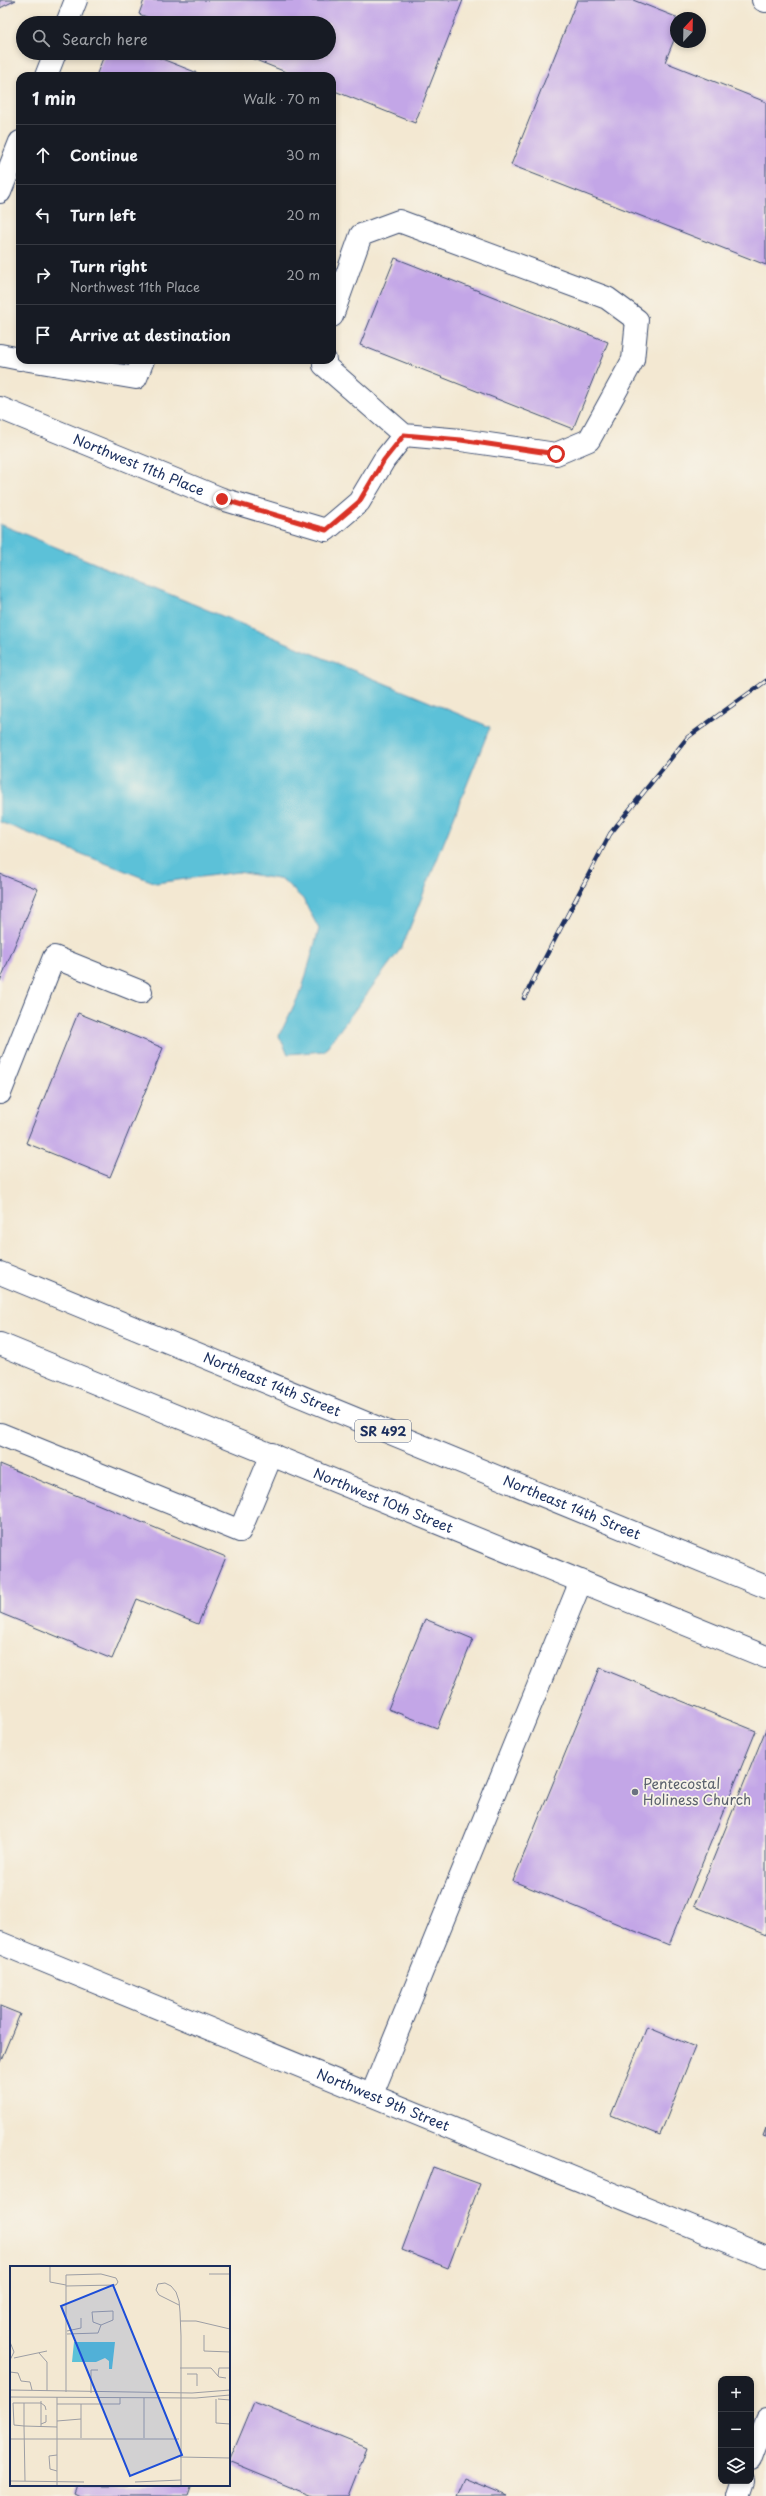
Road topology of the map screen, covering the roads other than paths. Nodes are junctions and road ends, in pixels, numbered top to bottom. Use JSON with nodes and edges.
{"nodes":[{"id":1,"x":76,"y":0,"type":"edge"},
{"id":2,"x":763,"y":0,"type":"edge"},
{"id":3,"x":766,"y":1,"type":"edge"},
{"id":4,"x":70,"y":16,"type":"edge"},
{"id":5,"x":52,"y":60,"type":"edge"},
{"id":6,"x":48,"y":72,"type":"edge"},
{"id":7,"x":16,"y":152,"type":"edge"},
{"id":8,"x":0,"y":192,"type":"edge"},
{"id":9,"x":336,"y":305,"type":"edge"},
{"id":10,"x":0,"y":355,"type":"edge"},
{"id":11,"x":16,"y":357,"type":"edge"},
{"id":12,"x":53,"y":364,"type":"edge"},
{"id":13,"x":141,"y":364,"type":"edge"},
{"id":14,"x":324,"y":364,"type":"edge"},
{"id":15,"x":0,"y":408,"type":"edge"},
{"id":16,"x":404,"y":435,"type":"junction"},
{"id":17,"x":141,"y":992,"type":"dead end"},
{"id":18,"x":0,"y":1093,"type":"edge"},
{"id":19,"x":0,"y":1273,"type":"edge"},
{"id":20,"x":0,"y":1344,"type":"edge"},
{"id":21,"x":0,"y":1434,"type":"edge"},
{"id":22,"x":272,"y":1454,"type":"junction"},
{"id":23,"x":581,"y":1581,"type":"junction"},
{"id":24,"x":766,"y":1587,"type":"edge"},
{"id":25,"x":766,"y":1657,"type":"edge"},
{"id":26,"x":0,"y":1943,"type":"edge"},
{"id":27,"x":372,"y":2094,"type":"junction"},
{"id":28,"x":766,"y":2257,"type":"edge"},
{"id":29,"x":766,"y":2420,"type":"edge"},
{"id":30,"x":754,"y":2452,"type":"edge"},
{"id":31,"x":742,"y":2484,"type":"edge"},
{"id":32,"x":738,"y":2496,"type":"edge"}],
"edges":[{"from":1,"to":4,"type":"main road"},
{"from":2,"to":3,"type":"main road"},
{"from":5,"to":6,"type":"main road"},
{"from":7,"to":8,"type":"main road"},
{"from":9,"to":16,"type":"main road"},
{"from":10,"to":11,"type":"main road"},
{"from":12,"to":13,"type":"main road"},
{"from":14,"to":16,"type":"main road"},
{"from":15,"to":16,"type":"main road","name":"Northwest 11th Place"},
{"from":17,"to":18,"type":"main road"},
{"from":19,"to":24,"type":"main road","name":"Northeast 14th Street","number":"SR 492"},
{"from":20,"to":22,"type":"main road","name":"Northwest 10th Street"},
{"from":21,"to":22,"type":"main road"},
{"from":22,"to":23,"type":"main road","name":"Northwest 10th Street"},
{"from":23,"to":25,"type":"main road","name":"Northwest 10th Street"},
{"from":23,"to":27,"type":"main road"},
{"from":26,"to":27,"type":"main road","name":"Northwest 9th Street"},
{"from":27,"to":28,"type":"main road","name":"Northwest 9th Street"},
{"from":29,"to":30,"type":"main road"},
{"from":31,"to":32,"type":"main road"}]}
